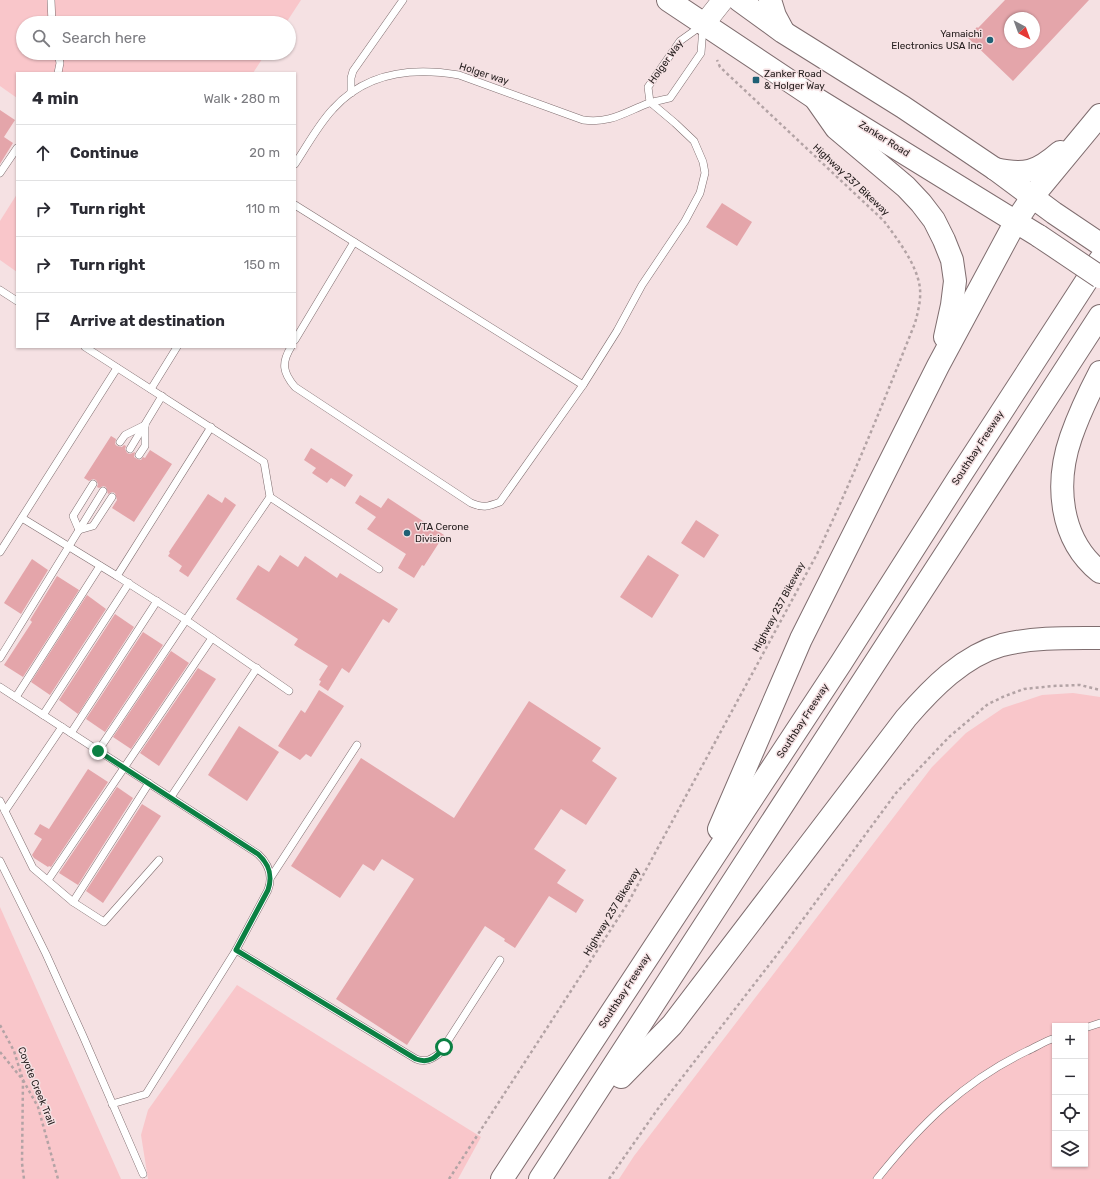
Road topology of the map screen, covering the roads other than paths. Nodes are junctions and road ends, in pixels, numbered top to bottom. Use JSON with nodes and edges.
{"nodes":[{"id":1,"x":51,"y":0,"type":"edge"},
{"id":2,"x":402,"y":0,"type":"edge"},
{"id":3,"x":668,"y":0,"type":"edge"},
{"id":4,"x":723,"y":0,"type":"edge"},
{"id":5,"x":739,"y":0,"type":"edge"},
{"id":6,"x":770,"y":0,"type":"edge"},
{"id":7,"x":52,"y":16,"type":"edge"},
{"id":8,"x":704,"y":24,"type":"junction"},
{"id":9,"x":783,"y":32,"type":"junction"},
{"id":10,"x":59,"y":60,"type":"edge"},
{"id":11,"x":58,"y":72,"type":"edge"},
{"id":12,"x":351,"y":93,"type":"junction"},
{"id":13,"x":815,"y":98,"type":"junction"},
{"id":14,"x":650,"y":102,"type":"junction"},
{"id":15,"x":1097,"y":118,"type":"edge"},
{"id":16,"x":16,"y":149,"type":"edge"},
{"id":17,"x":296,"y":163,"type":"edge"},
{"id":18,"x":995,"y":169,"type":"junction"},
{"id":19,"x":0,"y":173,"type":"edge"},
{"id":20,"x":1033,"y":196,"type":"junction"},
{"id":21,"x":296,"y":206,"type":"edge"},
{"id":22,"x":1016,"y":221,"type":"junction"},
{"id":23,"x":354,"y":242,"type":"junction"},
{"id":24,"x":1100,"y":244,"type":"edge"},
{"id":25,"x":1100,"y":260,"type":"edge"},
{"id":26,"x":1100,"y":277,"type":"edge"},
{"id":27,"x":0,"y":290,"type":"edge"},
{"id":28,"x":16,"y":300,"type":"edge"},
{"id":29,"x":1100,"y":316,"type":"edge"},
{"id":30,"x":1100,"y":337,"type":"edge"},
{"id":31,"x":296,"y":338,"type":"edge"},
{"id":32,"x":87,"y":348,"type":"edge"},
{"id":33,"x":176,"y":348,"type":"edge"},
{"id":34,"x":290,"y":348,"type":"edge"},
{"id":35,"x":938,"y":366,"type":"junction"},
{"id":36,"x":117,"y":368,"type":"junction"},
{"id":37,"x":1100,"y":372,"type":"edge"},
{"id":38,"x":583,"y":385,"type":"junction"},
{"id":39,"x":151,"y":389,"type":"junction"},
{"id":40,"x":162,"y":396,"type":"junction"},
{"id":41,"x":145,"y":425,"type":"junction"},
{"id":42,"x":211,"y":427,"type":"junction"},
{"id":43,"x":120,"y":442,"type":"dead end"},
{"id":44,"x":130,"y":449,"type":"dead end"},
{"id":45,"x":140,"y":455,"type":"dead end"},
{"id":46,"x":93,"y":484,"type":"dead end"},
{"id":47,"x":103,"y":490,"type":"dead end"},
{"id":48,"x":112,"y":496,"type":"dead end"},
{"id":49,"x":270,"y":497,"type":"junction"},
{"id":50,"x":22,"y":518,"type":"junction"},
{"id":51,"x":79,"y":530,"type":"junction"},
{"id":52,"x":69,"y":546,"type":"junction"},
{"id":53,"x":0,"y":552,"type":"edge"},
{"id":54,"x":100,"y":566,"type":"junction"},
{"id":55,"x":380,"y":570,"type":"dead end"},
{"id":56,"x":1100,"y":572,"type":"edge"},
{"id":57,"x":117,"y":576,"type":"junction"},
{"id":58,"x":129,"y":583,"type":"junction"},
{"id":59,"x":157,"y":601,"type":"junction"},
{"id":60,"x":186,"y":620,"type":"junction"},
{"id":61,"x":212,"y":638,"type":"junction"},
{"id":62,"x":1100,"y":638,"type":"edge"},
{"id":63,"x":0,"y":658,"type":"edge"},
{"id":64,"x":257,"y":668,"type":"junction"},
{"id":65,"x":0,"y":688,"type":"edge"},
{"id":66,"x":289,"y":692,"type":"dead end"},
{"id":67,"x":16,"y":697,"type":"junction"},
{"id":68,"x":43,"y":715,"type":"junction"},
{"id":69,"x":62,"y":727,"type":"junction"},
{"id":70,"x":71,"y":733,"type":"junction"},
{"id":71,"x":357,"y":745,"type":"dead end"},
{"id":72,"x":98,"y":751,"type":"junction"},
{"id":73,"x":124,"y":767,"type":"junction"},
{"id":74,"x":149,"y":783,"type":"junction"},
{"id":75,"x":171,"y":798,"type":"junction"},
{"id":76,"x":0,"y":801,"type":"edge"},
{"id":77,"x":5,"y":811,"type":"junction"},
{"id":78,"x":159,"y":860,"type":"dead end"},
{"id":79,"x":0,"y":861,"type":"edge"},
{"id":80,"x":271,"y":877,"type":"junction"},
{"id":81,"x":48,"y":880,"type":"junction"},
{"id":82,"x":697,"y":881,"type":"junction"},
{"id":83,"x":73,"y":902,"type":"junction"},
{"id":84,"x":236,"y":950,"type":"junction"},
{"id":85,"x":500,"y":960,"type":"dead end"},
{"id":86,"x":1100,"y":1023,"type":"edge"},
{"id":87,"x":1088,"y":1027,"type":"edge"},
{"id":88,"x":1052,"y":1039,"type":"edge"},
{"id":89,"x":621,"y":1077,"type":"junction"},
{"id":90,"x":112,"y":1104,"type":"junction"},
{"id":91,"x":143,"y":1174,"type":"dead end"},
{"id":92,"x":502,"y":1179,"type":"edge"},
{"id":93,"x":540,"y":1179,"type":"edge"},
{"id":94,"x":554,"y":1179,"type":"edge"},
{"id":95,"x":877,"y":1179,"type":"edge"}],
"edges":[{"from":1,"to":7,"type":"lane"},
{"from":2,"to":12,"type":"lane"},
{"from":3,"to":8,"type":"main road","name":"Zanker Road"},
{"from":4,"to":8,"type":"street","name":"Holger Way"},
{"from":5,"to":9,"type":"main road"},
{"from":6,"to":9,"type":"main road"},
{"from":8,"to":13,"type":"main road","name":"Zanker Road"},
{"from":8,"to":14,"type":"lane","name":"Holger Way"},
{"from":8,"to":14,"type":"lane","name":"Holger Way"},
{"from":9,"to":18,"type":"main road"},
{"from":10,"to":11,"type":"lane"},
{"from":12,"to":14,"type":"lane","name":"Holger way"},
{"from":12,"to":17,"type":"lane","name":"Holger way"},
{"from":13,"to":22,"type":"main road","name":"Zanker Road"},
{"from":13,"to":35,"type":"main road"},
{"from":14,"to":38,"type":"lane"},
{"from":15,"to":18,"type":"main road"},
{"from":15,"to":20,"type":"main road"},
{"from":16,"to":19,"type":"lane"},
{"from":18,"to":20,"type":"main road"},
{"from":20,"to":22,"type":"main road"},
{"from":20,"to":24,"type":"main road"},
{"from":21,"to":23,"type":"lane"},
{"from":22,"to":26,"type":"main road","name":"Zanker Road","bridge":true},
{"from":22,"to":35,"type":"main road"},
{"from":23,"to":31,"type":"lane"},
{"from":23,"to":38,"type":"lane"},
{"from":25,"to":82,"type":"main road","name":"Southbay Freeway"},
{"from":27,"to":28,"type":"lane"},
{"from":29,"to":93,"type":"main road"},
{"from":30,"to":89,"type":"main road"},
{"from":32,"to":36,"type":"lane"},
{"from":33,"to":39,"type":"lane"},
{"from":34,"to":38,"type":"lane"},
{"from":35,"to":82,"type":"main road"},
{"from":36,"to":39,"type":"lane"},
{"from":36,"to":50,"type":"lane"},
{"from":37,"to":56,"type":"main road"},
{"from":39,"to":40,"type":"lane"},
{"from":40,"to":41,"type":"lane"},
{"from":40,"to":42,"type":"lane"},
{"from":41,"to":43,"type":"lane"},
{"from":41,"to":44,"type":"lane"},
{"from":41,"to":45,"type":"lane"},
{"from":42,"to":49,"type":"lane"},
{"from":42,"to":57,"type":"lane"},
{"from":46,"to":51,"type":"lane"},
{"from":47,"to":51,"type":"lane"},
{"from":48,"to":51,"type":"lane"},
{"from":49,"to":55,"type":"lane"},
{"from":49,"to":60,"type":"lane"},
{"from":50,"to":52,"type":"lane"},
{"from":50,"to":53,"type":"lane"},
{"from":51,"to":52,"type":"lane"},
{"from":52,"to":54,"type":"lane"},
{"from":52,"to":63,"type":"lane"},
{"from":54,"to":57,"type":"lane"},
{"from":54,"to":67,"type":"lane"},
{"from":57,"to":58,"type":"lane"},
{"from":58,"to":59,"type":"lane"},
{"from":58,"to":68,"type":"lane"},
{"from":59,"to":60,"type":"lane"},
{"from":59,"to":70,"type":"lane"},
{"from":60,"to":61,"type":"lane"},
{"from":60,"to":72,"type":"lane"},
{"from":61,"to":64,"type":"lane"},
{"from":61,"to":73,"type":"lane"},
{"from":62,"to":89,"type":"main road"},
{"from":64,"to":66,"type":"lane"},
{"from":64,"to":75,"type":"lane"},
{"from":65,"to":67,"type":"lane"},
{"from":67,"to":68,"type":"lane"},
{"from":68,"to":69,"type":"lane"},
{"from":69,"to":70,"type":"lane"},
{"from":69,"to":77,"type":"lane"},
{"from":70,"to":72,"type":"lane"},
{"from":71,"to":80,"type":"lane"},
{"from":72,"to":73,"type":"lane"},
{"from":73,"to":74,"type":"lane"},
{"from":73,"to":81,"type":"lane"},
{"from":74,"to":75,"type":"lane"},
{"from":74,"to":83,"type":"lane"},
{"from":75,"to":80,"type":"lane"},
{"from":76,"to":77,"type":"lane"},
{"from":77,"to":81,"type":"lane"},
{"from":78,"to":83,"type":"lane"},
{"from":79,"to":90,"type":"lane"},
{"from":80,"to":84,"type":"lane"},
{"from":81,"to":83,"type":"lane"},
{"from":82,"to":92,"type":"main road","name":"Southbay Freeway"},
{"from":84,"to":85,"type":"lane"},
{"from":84,"to":90,"type":"lane"},
{"from":86,"to":87,"type":"lane"},
{"from":88,"to":95,"type":"lane"},
{"from":89,"to":94,"type":"main road"},
{"from":90,"to":91,"type":"lane"}]}
